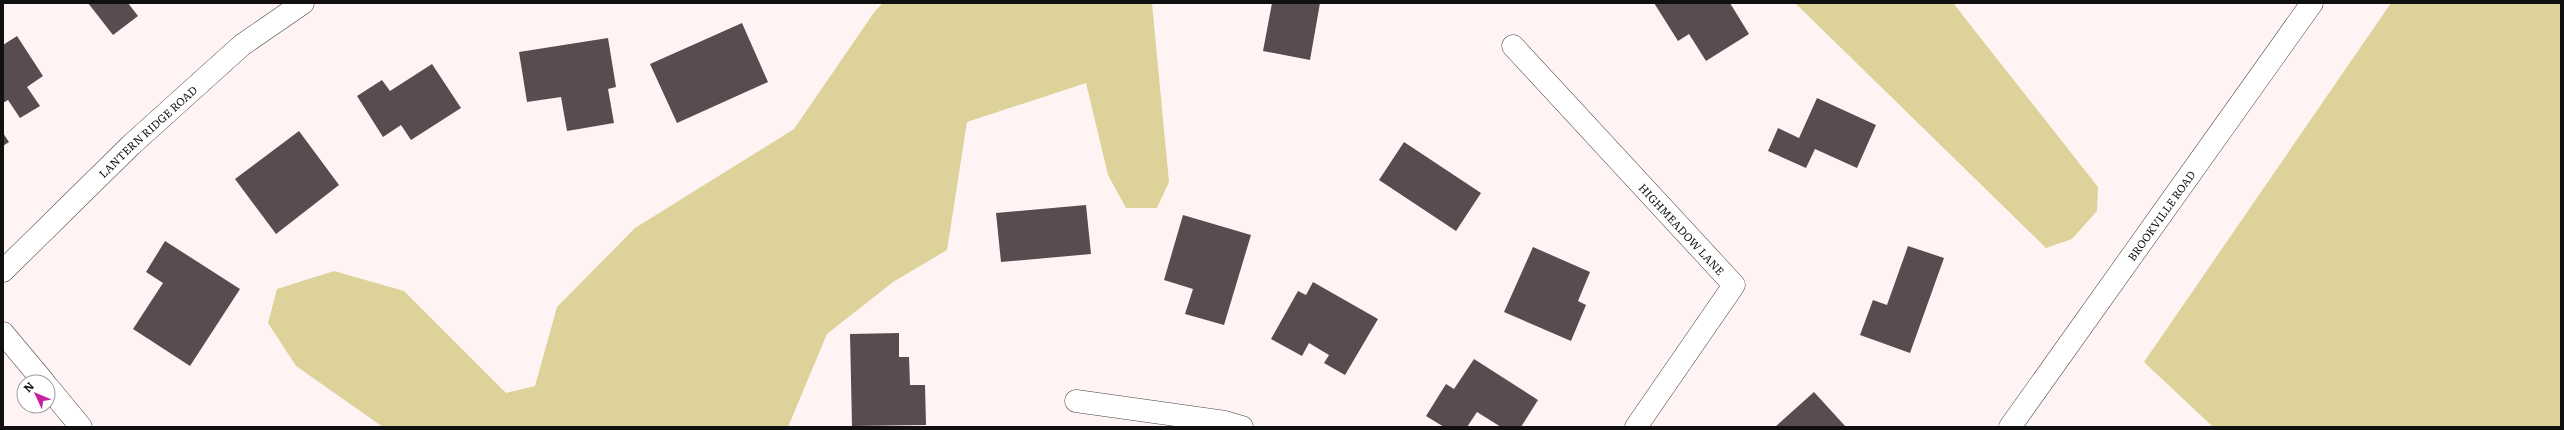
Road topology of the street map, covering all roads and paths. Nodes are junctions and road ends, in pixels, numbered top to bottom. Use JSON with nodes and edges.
{"nodes":[{"id":1,"x":303,"y":3,"type":"edge"},
{"id":2,"x":2312,"y":3,"type":"edge"},
{"id":3,"x":1513,"y":46,"type":"dead end"},
{"id":4,"x":3,"y":271,"type":"edge"},
{"id":5,"x":3,"y":333,"type":"edge"},
{"id":6,"x":37,"y":374,"type":"edge"},
{"id":7,"x":56,"y":397,"type":"edge"},
{"id":8,"x":1076,"y":400,"type":"dead end"},
{"id":9,"x":81,"y":427,"type":"edge"},
{"id":10,"x":1242,"y":427,"type":"edge"},
{"id":11,"x":1636,"y":427,"type":"edge"},
{"id":12,"x":2010,"y":427,"type":"edge"}],
"edges":[{"from":1,"to":4,"type":"street","name":"LANTERN RIDGE ROAD"},
{"from":2,"to":12,"type":"street","name":"BROOKVILLE ROAD"},
{"from":3,"to":11,"type":"street","name":"HIGHMEADOW LANE"},
{"from":5,"to":6,"type":"street"},
{"from":7,"to":9,"type":"street"},
{"from":8,"to":10,"type":"street"}]}
